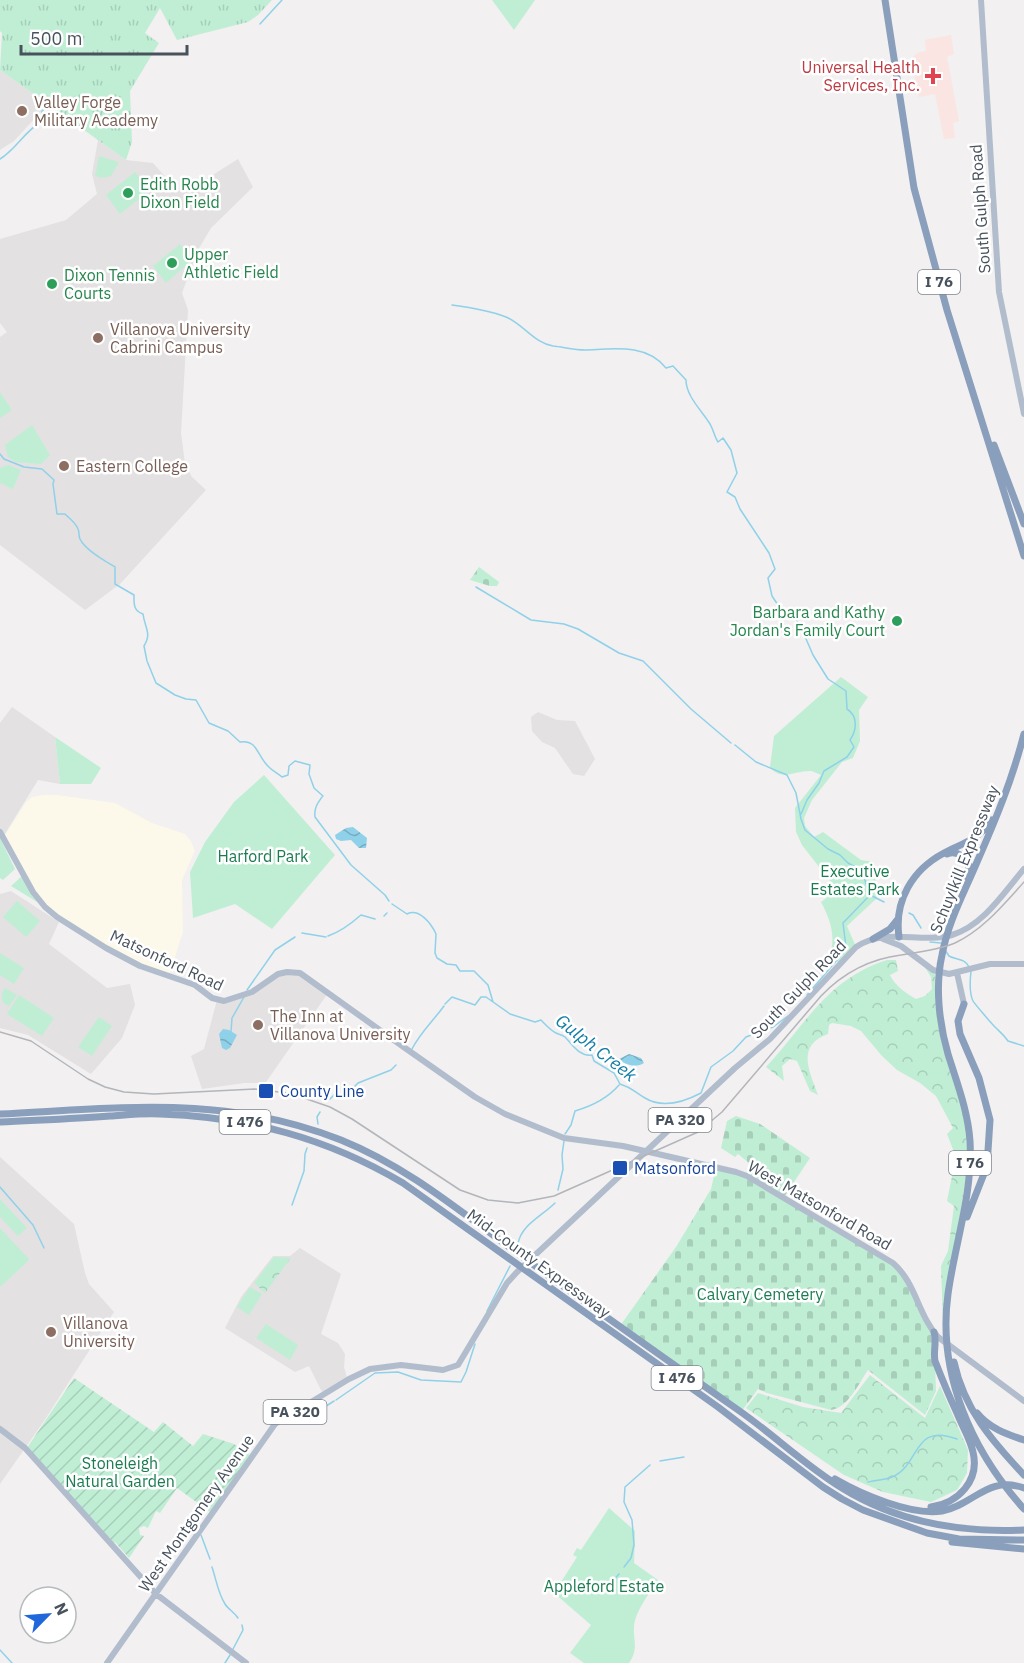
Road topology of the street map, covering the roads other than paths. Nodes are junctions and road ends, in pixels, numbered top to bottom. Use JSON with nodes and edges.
{"nodes":[{"id":1,"x":886,"y":0,"type":"edge"},
{"id":2,"x":981,"y":0,"type":"edge"},
{"id":3,"x":1024,"y":414,"type":"edge"},
{"id":4,"x":994,"y":445,"type":"junction"},
{"id":5,"x":1024,"y":524,"type":"edge"},
{"id":6,"x":1024,"y":542,"type":"edge"},
{"id":7,"x":1024,"y":556,"type":"edge"},
{"id":8,"x":1024,"y":735,"type":"edge"},
{"id":9,"x":1024,"y":752,"type":"edge"},
{"id":10,"x":1006,"y":794,"type":"junction"},
{"id":11,"x":0,"y":832,"type":"edge"},
{"id":12,"x":1024,"y":869,"type":"edge"},
{"id":13,"x":958,"y":904,"type":"junction"},
{"id":14,"x":898,"y":917,"type":"junction"},
{"id":15,"x":951,"y":926,"type":"junction"},
{"id":16,"x":899,"y":937,"type":"junction"},
{"id":17,"x":915,"y":937,"type":"junction"},
{"id":18,"x":877,"y":938,"type":"junction"},
{"id":19,"x":903,"y":948,"type":"junction"},
{"id":20,"x":1024,"y":964,"type":"edge"},
{"id":21,"x":957,"y":973,"type":"junction"},
{"id":22,"x":940,"y":992,"type":"junction"},
{"id":23,"x":328,"y":993,"type":"joint"},
{"id":24,"x":964,"y":1004,"type":"joint"},
{"id":25,"x":0,"y":1114,"type":"edge"},
{"id":26,"x":0,"y":1122,"type":"edge"},
{"id":27,"x":657,"y":1142,"type":"junction"},
{"id":28,"x":638,"y":1149,"type":"junction"},
{"id":29,"x":647,"y":1151,"type":"junction"},
{"id":30,"x":968,"y":1217,"type":"junction"},
{"id":31,"x":934,"y":1332,"type":"joint"},
{"id":32,"x":944,"y":1340,"type":"junction"},
{"id":33,"x":952,"y":1356,"type":"junction"},
{"id":34,"x":1024,"y":1401,"type":"edge"},
{"id":35,"x":962,"y":1413,"type":"junction"},
{"id":36,"x":762,"y":1428,"type":"junction"},
{"id":37,"x":0,"y":1429,"type":"edge"},
{"id":38,"x":1024,"y":1440,"type":"edge"},
{"id":39,"x":991,"y":1467,"type":"junction"},
{"id":40,"x":1024,"y":1474,"type":"edge"},
{"id":41,"x":1024,"y":1487,"type":"edge"},
{"id":42,"x":856,"y":1491,"type":"junction"},
{"id":43,"x":1024,"y":1495,"type":"edge"},
{"id":44,"x":930,"y":1508,"type":"junction"},
{"id":45,"x":1024,"y":1509,"type":"edge"},
{"id":46,"x":1024,"y":1517,"type":"edge"},
{"id":47,"x":907,"y":1528,"type":"junction"},
{"id":48,"x":1021,"y":1530,"type":"edge"},
{"id":49,"x":1024,"y":1540,"type":"edge"},
{"id":50,"x":1023,"y":1550,"type":"edge"},
{"id":51,"x":156,"y":1594,"type":"junction"},
{"id":52,"x":107,"y":1663,"type":"edge"},
{"id":53,"x":246,"y":1663,"type":"edge"}],
"edges":[{"from":1,"to":4,"type":"highway","number":"I 76"},
{"from":1,"to":7,"type":"highway","number":"I 76"},
{"from":2,"to":3,"type":"main road","name":"South Gulph Road"},
{"from":4,"to":5,"type":"highway"},
{"from":4,"to":6,"type":"highway","number":"I 76"},
{"from":8,"to":10,"type":"highway","name":"Schuylkill Expressway","number":"I 76"},
{"from":9,"to":15,"type":"highway","name":"Schuylkill Expressway","number":"I 76"},
{"from":10,"to":13,"type":"highway","name":"Schuylkill Expressway","number":"I 76"},
{"from":10,"to":14,"type":"highway"},
{"from":11,"to":23,"type":"main road","name":"Matsonford Road"},
{"from":12,"to":17,"type":"main road"},
{"from":13,"to":15,"type":"highway","name":"Schuylkill Expressway","number":"I 76"},
{"from":13,"to":16,"type":"highway"},
{"from":14,"to":16,"type":"highway"},
{"from":14,"to":18,"type":"highway"},
{"from":15,"to":22,"type":"highway","name":"Schuylkill Expressway","number":"I 76"},
{"from":16,"to":17,"type":"main road"},
{"from":16,"to":18,"type":"main road"},
{"from":16,"to":19,"type":"main road"},
{"from":17,"to":19,"type":"main road"},
{"from":18,"to":19,"type":"main road"},
{"from":18,"to":27,"type":"main road","name":"South Gulph Road","number":"PA 320"},
{"from":19,"to":21,"type":"main road"},
{"from":20,"to":21,"type":"main road"},
{"from":21,"to":24,"type":"main road"},
{"from":22,"to":30,"type":"highway","name":"Schuylkill Expressway","number":"I 76"},
{"from":22,"to":32,"type":"highway","name":"Schuylkill Expressway","number":"I 76"},
{"from":23,"to":28,"type":"main road","name":"West Matsonford Road"},
{"from":24,"to":30,"type":"highway"},
{"from":25,"to":36,"type":"highway","name":"Mid-County Expressway","number":"I 476"},
{"from":26,"to":47,"type":"highway","name":"Mid-County Expressway","number":"I 476"},
{"from":27,"to":28,"type":"main road"},
{"from":27,"to":29,"type":"main road","name":"South Gulph Road","number":"PA 320"},
{"from":28,"to":29,"type":"main road","name":"West Matsonford Road"},
{"from":29,"to":31,"type":"main road","name":"West Matsonford Road"},
{"from":29,"to":51,"type":"main road","name":"West Montgomery Avenue","number":"PA 320"},
{"from":30,"to":32,"type":"highway","name":"Schuylkill Expressway","number":"I 76"},
{"from":31,"to":32,"type":"highway"},
{"from":32,"to":33,"type":"highway","name":"Schuylkill Expressway","number":"I 76"},
{"from":32,"to":34,"type":"main road"},
{"from":32,"to":44,"type":"highway"},
{"from":33,"to":35,"type":"highway","name":"Schuylkill Expressway","number":"I 76"},
{"from":33,"to":38,"type":"highway"},
{"from":33,"to":40,"type":"highway","name":"Schuylkill Expressway","number":"I 76"},
{"from":35,"to":39,"type":"highway","name":"Schuylkill Expressway","number":"I 76"},
{"from":35,"to":44,"type":"highway"},
{"from":36,"to":42,"type":"highway"},
{"from":36,"to":48,"type":"highway","name":"Mid-County Expressway","number":"I 476"},
{"from":37,"to":51,"type":"main road"},
{"from":39,"to":45,"type":"highway","name":"Schuylkill Expressway","number":"I 76"},
{"from":39,"to":46,"type":"highway"},
{"from":41,"to":42,"type":"highway"},
{"from":41,"to":43,"type":"highway"},
{"from":42,"to":44,"type":"highway"},
{"from":47,"to":49,"type":"highway","name":"Mid-County Expressway","number":"I 476"},
{"from":47,"to":50,"type":"highway"},
{"from":51,"to":52,"type":"main road","name":"West Montgomery Avenue"},
{"from":51,"to":53,"type":"main road"}]}
